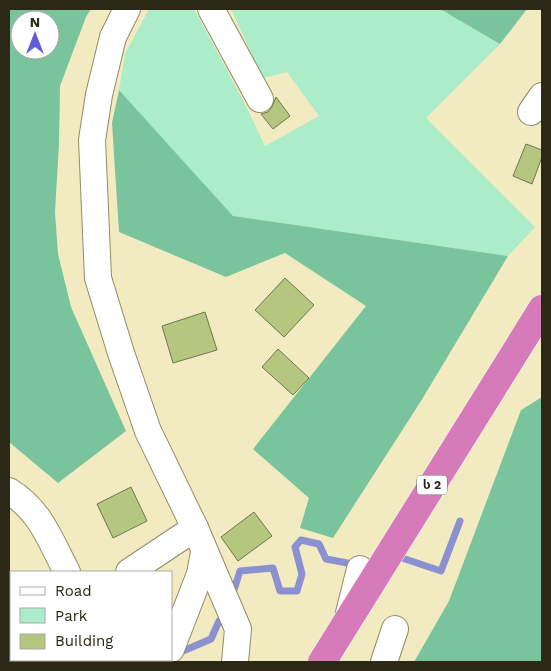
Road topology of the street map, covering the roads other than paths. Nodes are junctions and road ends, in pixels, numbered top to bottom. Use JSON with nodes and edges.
{"nodes":[{"id":1,"x":127,"y":9,"type":"edge"},
{"id":2,"x":211,"y":9,"type":"edge"},
{"id":3,"x":260,"y":99,"type":"dead end"},
{"id":4,"x":542,"y":309,"type":"edge"},
{"id":5,"x":9,"y":491,"type":"edge"},
{"id":6,"x":199,"y":540,"type":"junction"},
{"id":7,"x":360,"y":569,"type":"dead end"},
{"id":8,"x":66,"y":571,"type":"edge"},
{"id":9,"x":131,"y":571,"type":"edge"},
{"id":10,"x":395,"y":629,"type":"dead end"},
{"id":11,"x":172,"y":646,"type":"edge"},
{"id":12,"x":235,"y":662,"type":"edge"},
{"id":13,"x":322,"y":662,"type":"edge"},
{"id":14,"x":337,"y":662,"type":"edge"},
{"id":15,"x":384,"y":662,"type":"edge"}],
"edges":[{"from":1,"to":6,"type":"street"},
{"from":2,"to":3,"type":"street"},
{"from":4,"to":13,"type":"highway","number":"ს 2","bridge":true},
{"from":5,"to":8,"type":"street"},
{"from":6,"to":9,"type":"street"},
{"from":6,"to":11,"type":"street"},
{"from":6,"to":12,"type":"street"},
{"from":7,"to":14,"type":"street"},
{"from":10,"to":15,"type":"street"}]}
